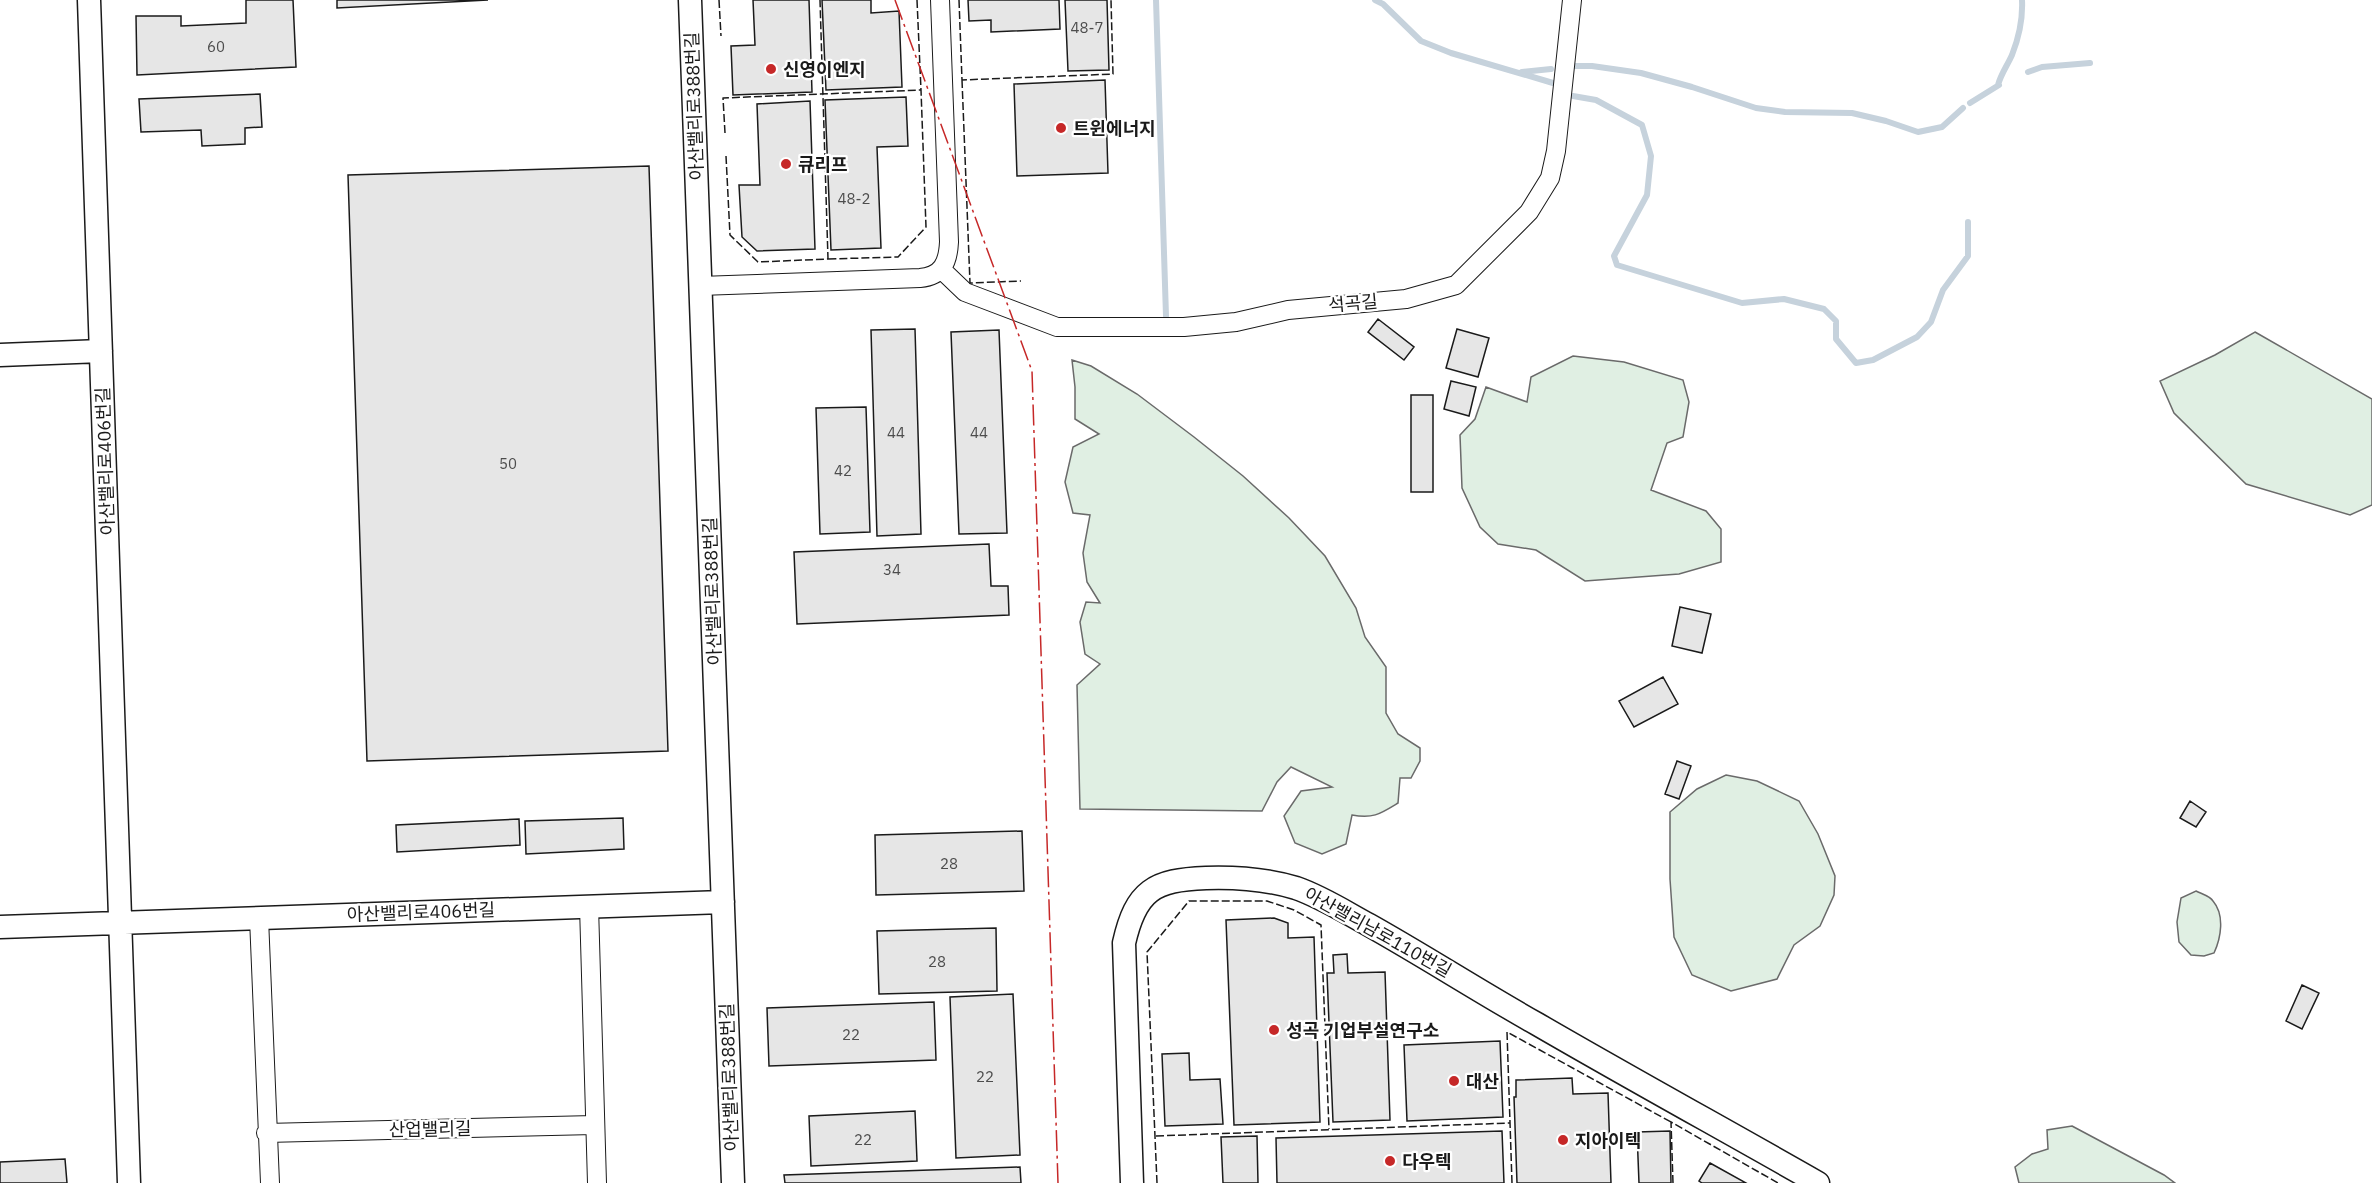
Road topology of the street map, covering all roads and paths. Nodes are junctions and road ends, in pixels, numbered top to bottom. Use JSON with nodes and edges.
{"nodes":[{"id":1,"x":89,"y":0,"type":"edge"},
{"id":2,"x":690,"y":0,"type":"edge"},
{"id":3,"x":940,"y":0,"type":"edge"},
{"id":4,"x":1572,"y":0,"type":"edge"},
{"id":5,"x":942,"y":270,"type":"junction"},
{"id":6,"x":700,"y":286,"type":"junction"},
{"id":7,"x":101,"y":351,"type":"junction"},
{"id":8,"x":0,"y":355,"type":"edge"},
{"id":9,"x":723,"y":902,"type":"junction"},
{"id":10,"x":589,"y":906,"type":"junction"},
{"id":11,"x":259,"y":918,"type":"junction"},
{"id":12,"x":120,"y":923,"type":"junction"},
{"id":13,"x":0,"y":927,"type":"edge"},
{"id":14,"x":594,"y":1125,"type":"junction"},
{"id":15,"x":266,"y":1133,"type":"junction"},
{"id":16,"x":129,"y":1183,"type":"edge"},
{"id":17,"x":270,"y":1183,"type":"edge"},
{"id":18,"x":597,"y":1183,"type":"edge"},
{"id":19,"x":733,"y":1183,"type":"edge"},
{"id":20,"x":1132,"y":1183,"type":"edge"},
{"id":21,"x":1818,"y":1183,"type":"edge"}],
"edges":[{"from":1,"to":7,"type":"street","name":"아산밸리로406번길"},
{"from":2,"to":6,"type":"street","name":"아산밸리로388번길"},
{"from":3,"to":5,"type":"street"},
{"from":4,"to":5,"type":"street","name":"석곡길"},
{"from":5,"to":6,"type":"street"},
{"from":6,"to":9,"type":"street","name":"아산밸리로388번길"},
{"from":7,"to":8,"type":"street"},
{"from":7,"to":12,"type":"street","name":"아산밸리로406번길"},
{"from":9,"to":10,"type":"street","name":"아산밸리로406번길"},
{"from":9,"to":19,"type":"street","name":"아산밸리로388번길"},
{"from":10,"to":11,"type":"street","name":"아산밸리로406번길"},
{"from":10,"to":14,"type":"street"},
{"from":11,"to":12,"type":"street","name":"아산밸리로406번길"},
{"from":11,"to":15,"type":"street"},
{"from":12,"to":13,"type":"street"},
{"from":12,"to":16,"type":"street","name":"아산밸리로406번길"},
{"from":14,"to":15,"type":"street","name":"산업밸리길"},
{"from":14,"to":18,"type":"street"},
{"from":15,"to":17,"type":"street"},
{"from":20,"to":21,"type":"street","name":"아산밸리남로110번길"}]}
